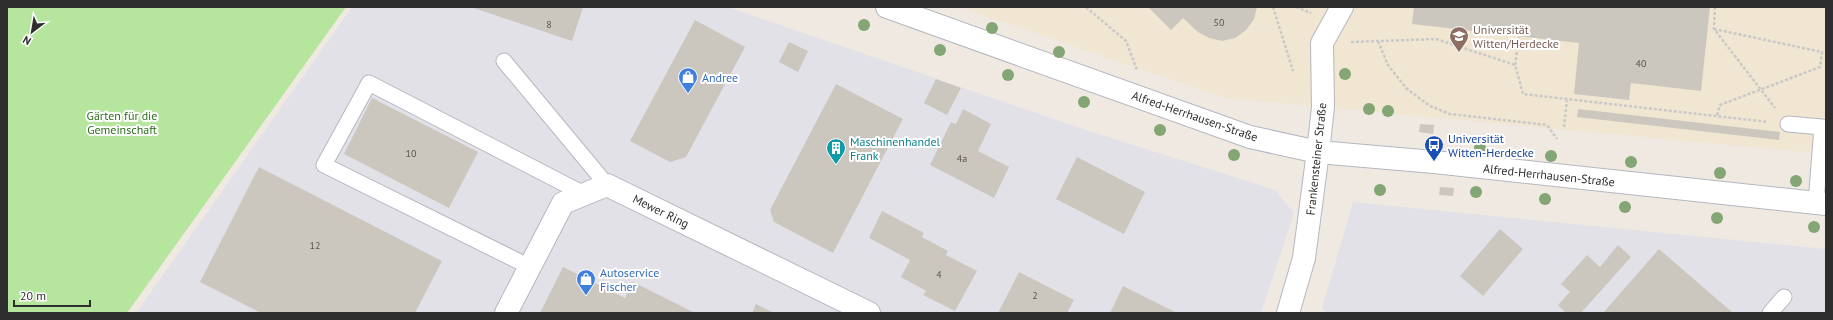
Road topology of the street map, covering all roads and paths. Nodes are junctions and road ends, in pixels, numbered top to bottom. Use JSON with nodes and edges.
{"nodes":[{"id":1,"x":887,"y":7,"type":"edge"},
{"id":2,"x":1086,"y":7,"type":"edge"},
{"id":3,"x":1273,"y":7,"type":"edge"},
{"id":4,"x":1342,"y":7,"type":"edge"},
{"id":5,"x":1715,"y":7,"type":"edge"},
{"id":6,"x":1714,"y":29,"type":"junction"},
{"id":7,"x":1519,"y":36,"type":"dead end"},
{"id":8,"x":1378,"y":41,"type":"junction"},
{"id":9,"x":1322,"y":43,"type":"junction"},
{"id":10,"x":504,"y":61,"type":"dead end"},
{"id":11,"x":1515,"y":65,"type":"junction"},
{"id":12,"x":1294,"y":71,"type":"dead end"},
{"id":13,"x":1761,"y":90,"type":"junction"},
{"id":14,"x":1148,"y":100,"type":"junction"},
{"id":15,"x":1567,"y":100,"type":"junction"},
{"id":16,"x":1717,"y":116,"type":"junction"},
{"id":17,"x":1788,"y":124,"type":"junction"},
{"id":18,"x":1564,"y":126,"type":"dead end"},
{"id":19,"x":1557,"y":140,"type":"dead end"},
{"id":20,"x":1318,"y":152,"type":"junction"},
{"id":21,"x":606,"y":185,"type":"junction"},
{"id":22,"x":584,"y":194,"type":"junction"},
{"id":23,"x":1821,"y":203,"type":"edge"},
{"id":24,"x":530,"y":267,"type":"junction"},
{"id":25,"x":1784,"y":297,"type":"dead end"},
{"id":26,"x":506,"y":313,"type":"edge"},
{"id":27,"x":869,"y":313,"type":"edge"},
{"id":28,"x":1288,"y":313,"type":"edge"},
{"id":29,"x":1770,"y":313,"type":"edge"}],
"edges":[{"from":1,"to":14,"type":"street","name":"Alfred-Herrhausen-Straße"},
{"from":2,"to":14,"type":"path"},
{"from":3,"to":12,"type":"path"},
{"from":4,"to":9,"type":"street"},
{"from":5,"to":6,"type":"path"},
{"from":6,"to":13,"type":"path"},
{"from":6,"to":13,"type":"path"},
{"from":7,"to":11,"type":"path"},
{"from":8,"to":9,"type":"path"},
{"from":8,"to":11,"type":"path"},
{"from":8,"to":19,"type":"path"},
{"from":9,"to":20,"type":"street","name":"Frankensteiner Straße"},
{"from":10,"to":21,"type":"lane"},
{"from":11,"to":15,"type":"path"},
{"from":13,"to":16,"type":"path"},
{"from":13,"to":17,"type":"path"},
{"from":14,"to":20,"type":"street","name":"Alfred-Herrhausen-Straße"},
{"from":15,"to":16,"type":"path"},
{"from":15,"to":18,"type":"path"},
{"from":16,"to":17,"type":"path"},
{"from":17,"to":23,"type":"lane"},
{"from":20,"to":23,"type":"street","name":"Alfred-Herrhausen-Straße"},
{"from":20,"to":28,"type":"street","name":"Frankensteiner Straße"},
{"from":21,"to":22,"type":"street"},
{"from":21,"to":27,"type":"street","name":"Mewer Ring"},
{"from":22,"to":24,"type":"street"},
{"from":22,"to":24,"type":"lane"},
{"from":24,"to":26,"type":"street"},
{"from":25,"to":29,"type":"lane"}]}
